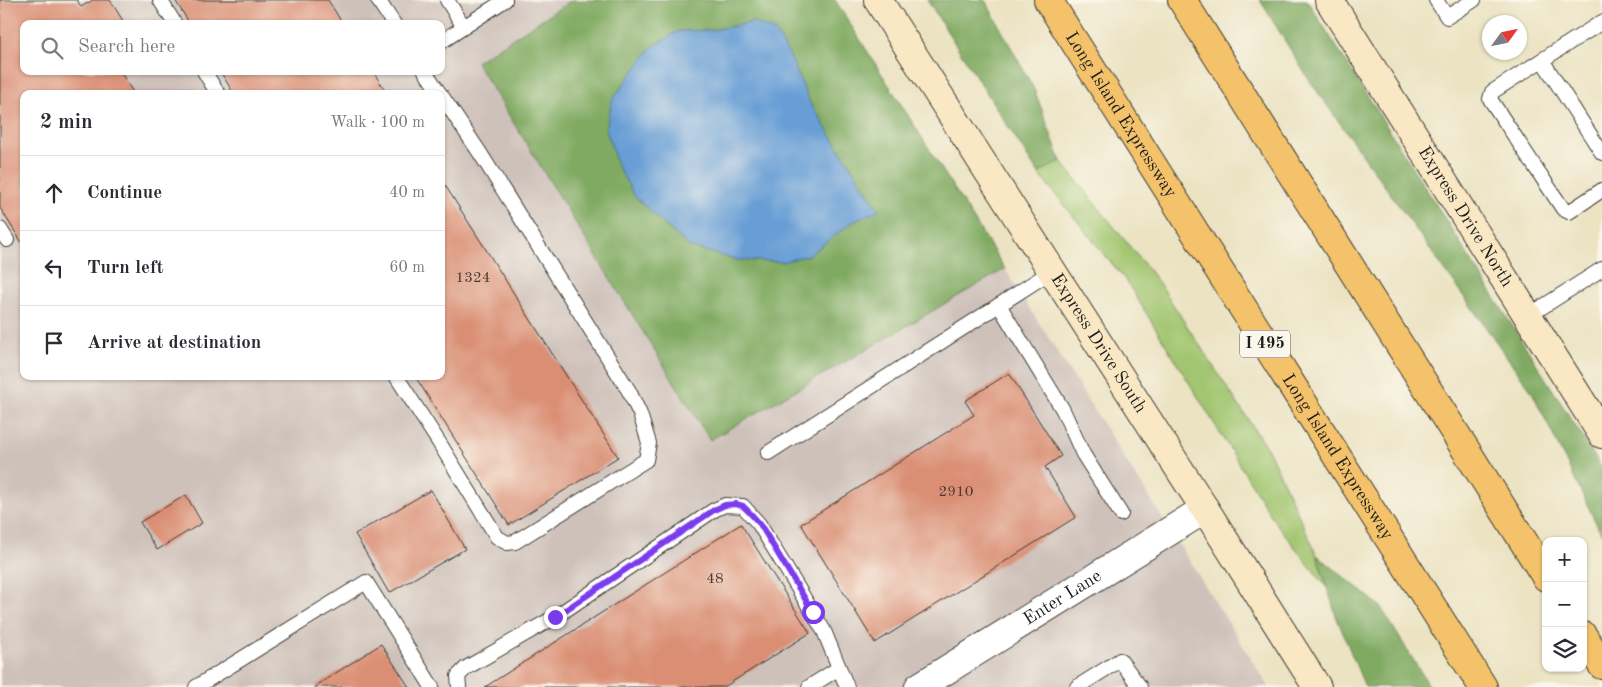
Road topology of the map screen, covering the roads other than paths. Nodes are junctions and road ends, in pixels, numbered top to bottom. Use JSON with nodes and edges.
{"nodes":[{"id":1,"x":160,"y":0,"type":"edge"},
{"id":2,"x":378,"y":0,"type":"edge"},
{"id":3,"x":447,"y":0,"type":"edge"},
{"id":4,"x":505,"y":0,"type":"edge"},
{"id":5,"x":878,"y":0,"type":"edge"},
{"id":6,"x":1048,"y":0,"type":"edge"},
{"id":7,"x":1182,"y":0,"type":"edge"},
{"id":8,"x":1329,"y":0,"type":"edge"},
{"id":9,"x":1436,"y":0,"type":"edge"},
{"id":10,"x":1474,"y":0,"type":"edge"},
{"id":11,"x":172,"y":20,"type":"edge"},
{"id":12,"x":391,"y":20,"type":"edge"},
{"id":13,"x":1602,"y":22,"type":"edge"},
{"id":14,"x":464,"y":27,"type":"junction"},
{"id":15,"x":445,"y":39,"type":"edge"},
{"id":16,"x":1542,"y":60,"type":"junction"},
{"id":17,"x":206,"y":75,"type":"edge"},
{"id":18,"x":428,"y":75,"type":"edge"},
{"id":19,"x":216,"y":90,"type":"edge"},
{"id":20,"x":438,"y":90,"type":"edge"},
{"id":21,"x":445,"y":100,"type":"edge"},
{"id":22,"x":1602,"y":153,"type":"edge"},
{"id":23,"x":1602,"y":190,"type":"edge"},
{"id":24,"x":1602,"y":269,"type":"edge"},
{"id":25,"x":1052,"y":271,"type":"junction"},
{"id":26,"x":1000,"y":305,"type":"junction"},
{"id":27,"x":1528,"y":316,"type":"junction"},
{"id":28,"x":399,"y":380,"type":"edge"},
{"id":29,"x":1602,"y":434,"type":"edge"},
{"id":30,"x":768,"y":453,"type":"dead end"},
{"id":31,"x":1205,"y":509,"type":"junction"},
{"id":32,"x":1121,"y":514,"type":"dead end"},
{"id":33,"x":1542,"y":571,"type":"edge"},
{"id":34,"x":1587,"y":642,"type":"edge"},
{"id":35,"x":1602,"y":665,"type":"edge"},
{"id":36,"x":839,"y":668,"type":"junction"},
{"id":37,"x":196,"y":687,"type":"edge"},
{"id":38,"x":432,"y":687,"type":"edge"},
{"id":39,"x":459,"y":687,"type":"edge"},
{"id":40,"x":809,"y":687,"type":"edge"},
{"id":41,"x":847,"y":687,"type":"edge"},
{"id":42,"x":919,"y":687,"type":"edge"},
{"id":43,"x":1077,"y":687,"type":"edge"},
{"id":44,"x":1140,"y":687,"type":"edge"},
{"id":45,"x":1317,"y":687,"type":"edge"},
{"id":46,"x":1483,"y":687,"type":"edge"}],
"edges":[{"from":1,"to":11,"type":"lane"},
{"from":2,"to":12,"type":"lane"},
{"from":3,"to":14,"type":"lane"},
{"from":4,"to":14,"type":"lane"},
{"from":5,"to":25,"type":"main road","name":"Express Drive South"},
{"from":6,"to":46,"type":"highway","name":"Long Island Expressway","number":"I 495"},
{"from":7,"to":33,"type":"highway"},
{"from":8,"to":27,"type":"main road","name":"Express Drive North"},
{"from":9,"to":10,"type":"lane"},
{"from":13,"to":16,"type":"lane"},
{"from":14,"to":15,"type":"lane"},
{"from":16,"to":22,"type":"lane"},
{"from":16,"to":23,"type":"lane"},
{"from":17,"to":19,"type":"lane"},
{"from":18,"to":20,"type":"lane"},
{"from":21,"to":28,"type":"lane"},
{"from":24,"to":27,"type":"lane"},
{"from":25,"to":26,"type":"lane"},
{"from":25,"to":31,"type":"main road","name":"Express Drive South"},
{"from":26,"to":30,"type":"lane"},
{"from":26,"to":32,"type":"lane"},
{"from":27,"to":29,"type":"main road","name":"Express Drive North"},
{"from":31,"to":42,"type":"street","name":"Enter Lane"},
{"from":31,"to":45,"type":"main road","name":"Express Drive South"},
{"from":34,"to":35,"type":"highway"},
{"from":36,"to":39,"type":"lane"},
{"from":36,"to":40,"type":"lane"},
{"from":36,"to":41,"type":"lane"},
{"from":37,"to":38,"type":"lane"},
{"from":43,"to":44,"type":"lane"}]}
